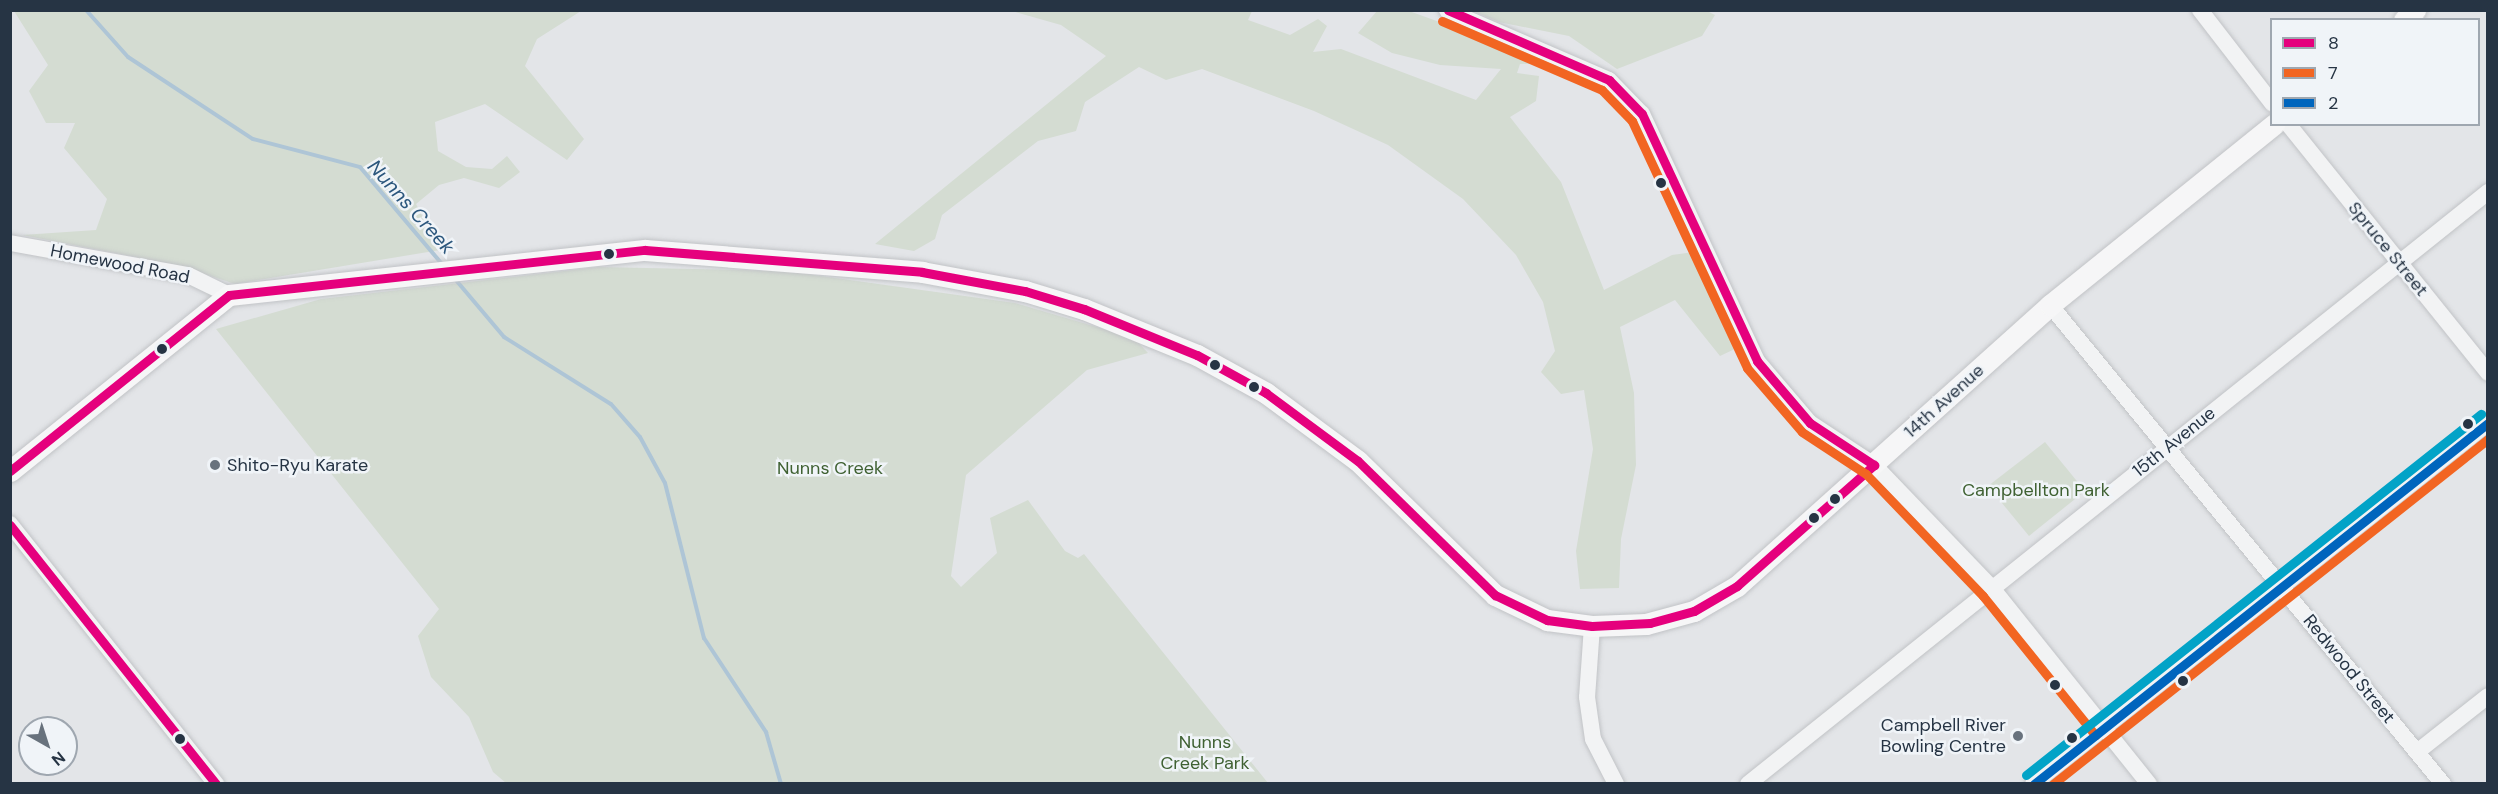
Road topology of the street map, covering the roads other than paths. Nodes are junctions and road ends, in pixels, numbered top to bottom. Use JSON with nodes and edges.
{"nodes":[{"id":1,"x":1447,"y":10,"type":"edge"},
{"id":2,"x":2200,"y":10,"type":"edge"},
{"id":3,"x":2270,"y":102,"type":"edge"},
{"id":4,"x":2272,"y":126,"type":"edge"},
{"id":5,"x":2290,"y":126,"type":"edge"},
{"id":6,"x":2487,"y":192,"type":"edge"},
{"id":7,"x":10,"y":243,"type":"edge"},
{"id":8,"x":2399,"y":262,"type":"junction"},
{"id":9,"x":229,"y":296,"type":"junction"},
{"id":10,"x":2050,"y":304,"type":"junction"},
{"id":11,"x":2487,"y":373,"type":"edge"},
{"id":12,"x":2487,"y":423,"type":"edge"},
{"id":13,"x":2167,"y":447,"type":"junction"},
{"id":14,"x":1874,"y":465,"type":"junction"},
{"id":15,"x":10,"y":471,"type":"edge"},
{"id":16,"x":10,"y":524,"type":"edge"},
{"id":17,"x":2281,"y":586,"type":"junction"},
{"id":18,"x":1992,"y":588,"type":"junction"},
{"id":19,"x":1592,"y":626,"type":"junction"},
{"id":20,"x":2487,"y":696,"type":"edge"},
{"id":21,"x":2104,"y":727,"type":"junction"},
{"id":22,"x":2416,"y":752,"type":"junction"},
{"id":23,"x":216,"y":783,"type":"edge"},
{"id":24,"x":1616,"y":783,"type":"edge"},
{"id":25,"x":1748,"y":783,"type":"edge"},
{"id":26,"x":2033,"y":783,"type":"edge"},
{"id":27,"x":2149,"y":783,"type":"edge"},
{"id":28,"x":2443,"y":783,"type":"edge"}],
"edges":[{"from":1,"to":14,"type":"street"},
{"from":2,"to":3,"type":"street"},
{"from":4,"to":10,"type":"main road","name":"14th Avenue"},
{"from":5,"to":8,"type":"street","name":"Spruce Street"},
{"from":6,"to":8,"type":"street","name":"15th Avenue"},
{"from":7,"to":9,"type":"street","name":"Homewood Road"},
{"from":8,"to":11,"type":"street","name":"Spruce Street"},
{"from":8,"to":13,"type":"street","name":"15th Avenue"},
{"from":9,"to":15,"type":"main road"},
{"from":9,"to":19,"type":"main road"},
{"from":10,"to":13,"type":"street","name":"Redwood Street"},
{"from":10,"to":14,"type":"main road","name":"14th Avenue"},
{"from":12,"to":17,"type":"street"},
{"from":13,"to":17,"type":"street","name":"Redwood Street"},
{"from":13,"to":18,"type":"street","name":"15th Avenue"},
{"from":14,"to":18,"type":"street"},
{"from":14,"to":19,"type":"main road","name":"14th Avenue"},
{"from":16,"to":23,"type":"street"},
{"from":17,"to":21,"type":"street"},
{"from":17,"to":22,"type":"street","name":"Redwood Street"},
{"from":18,"to":21,"type":"street"},
{"from":18,"to":25,"type":"street","name":"15th Avenue"},
{"from":19,"to":24,"type":"street"},
{"from":20,"to":22,"type":"street"},
{"from":21,"to":26,"type":"street"},
{"from":21,"to":27,"type":"street"},
{"from":22,"to":28,"type":"street","name":"Redwood Street"}]}
